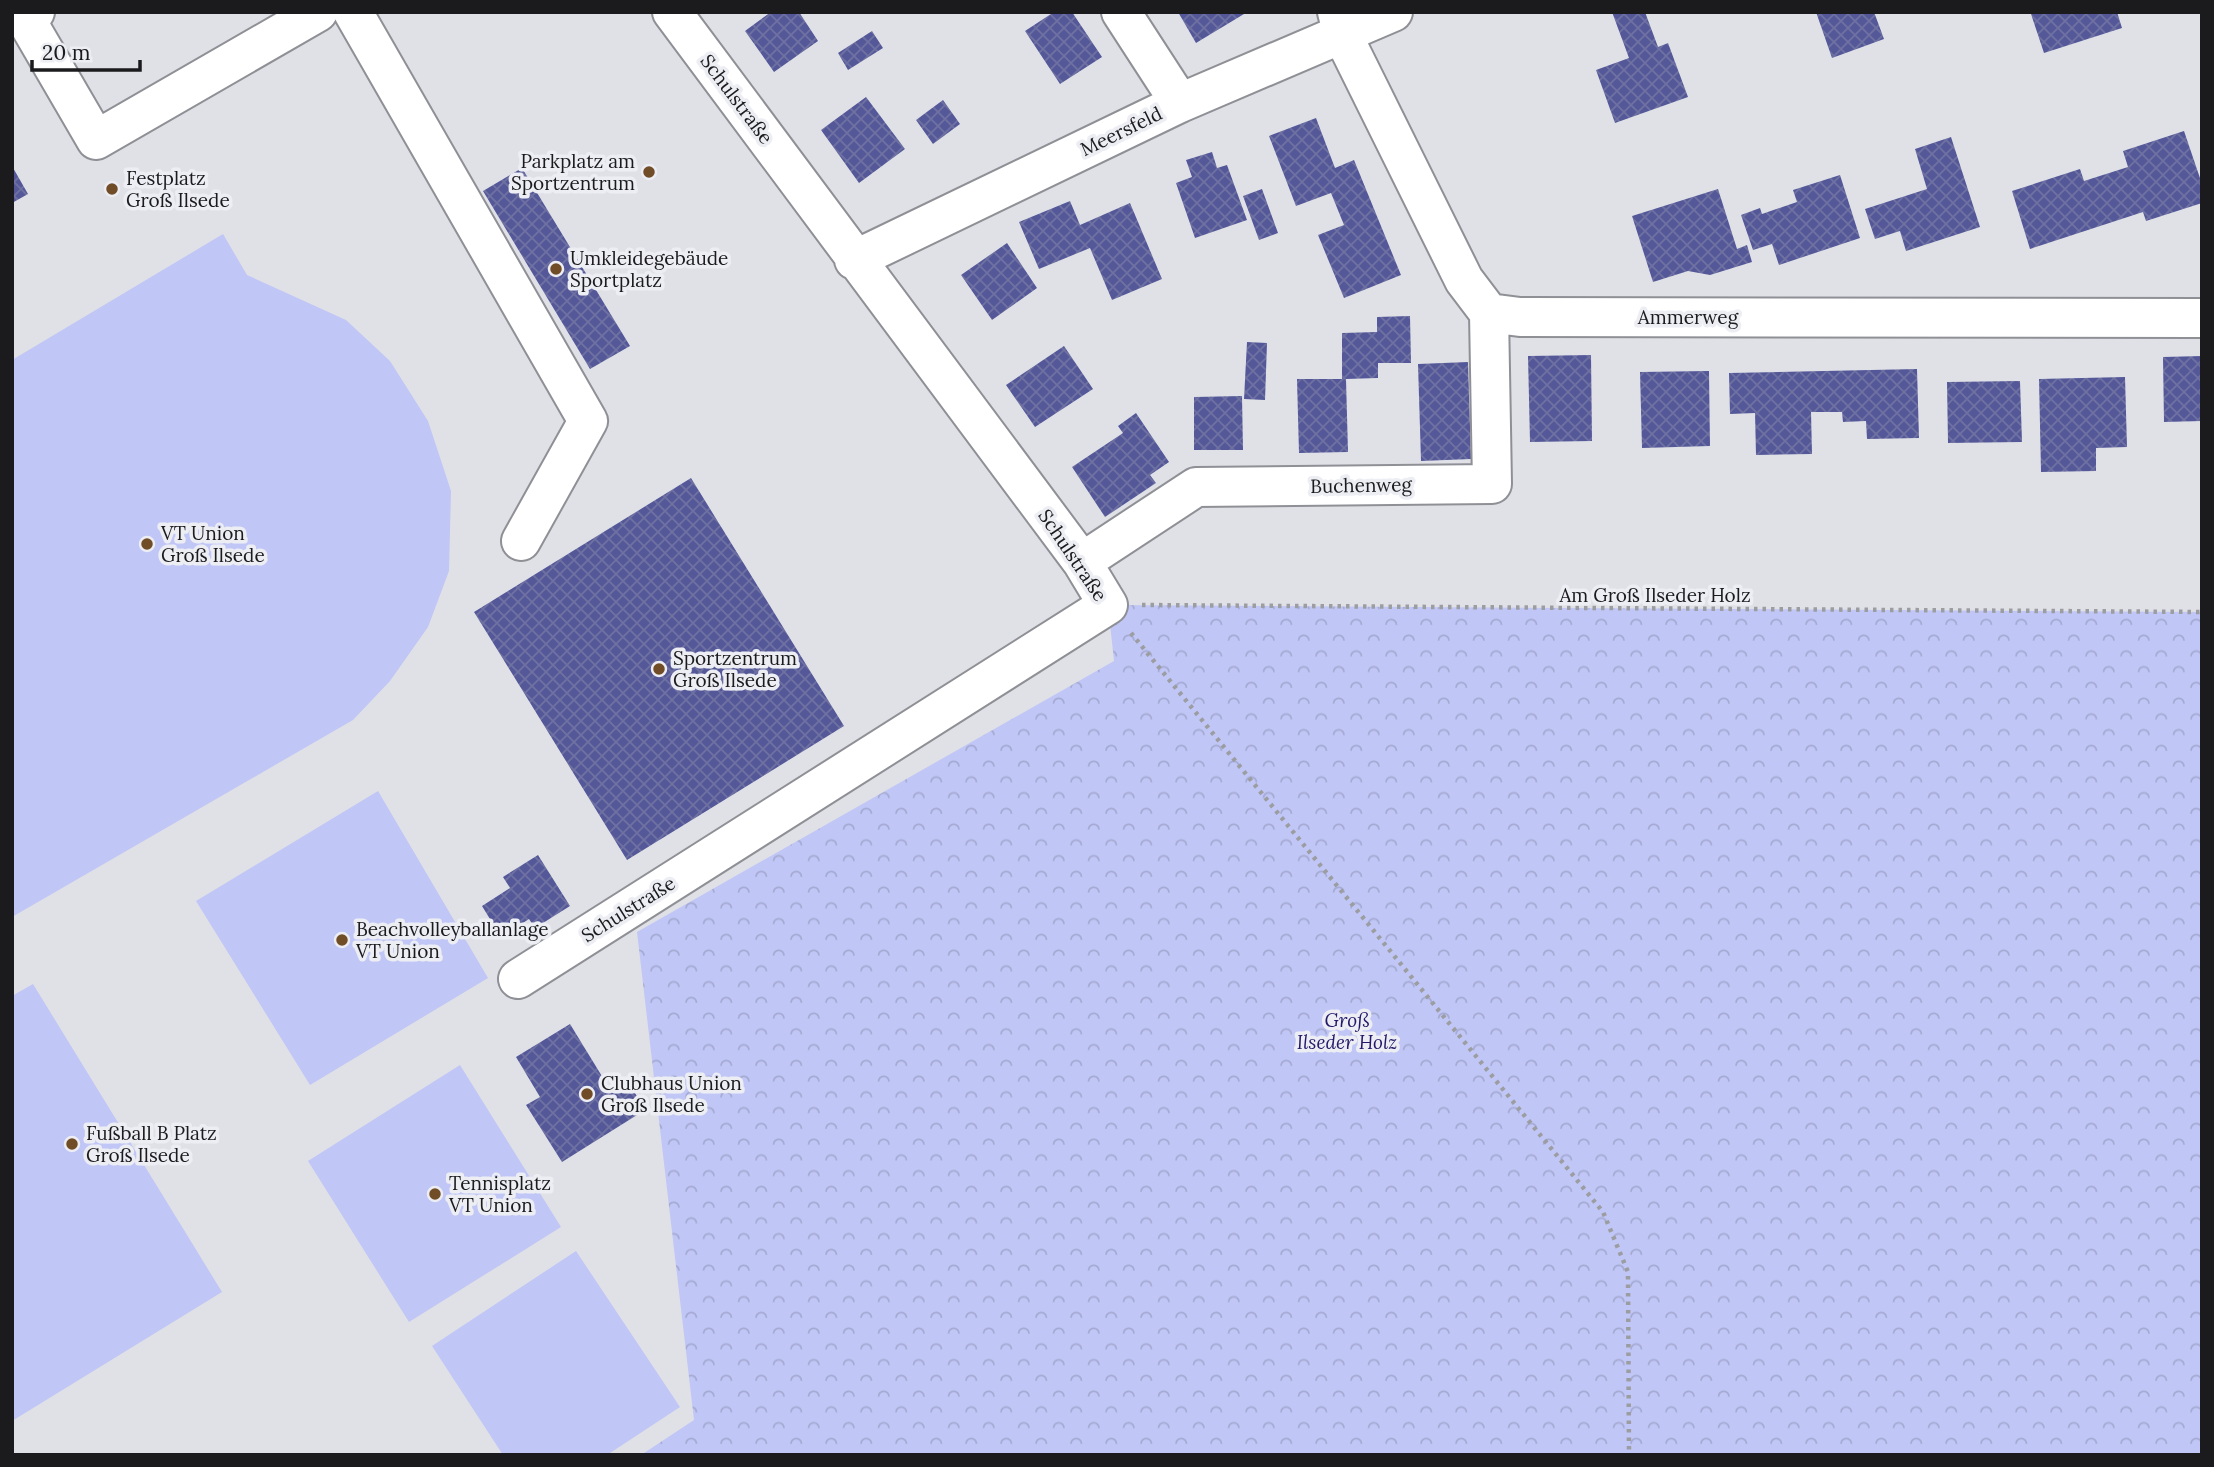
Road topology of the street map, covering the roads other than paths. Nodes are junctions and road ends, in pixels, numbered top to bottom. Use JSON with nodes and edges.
{"nodes":[{"id":1,"x":35,"y":12,"type":"edge"},
{"id":2,"x":318,"y":12,"type":"edge"},
{"id":3,"x":353,"y":12,"type":"edge"},
{"id":4,"x":672,"y":12,"type":"edge"},
{"id":5,"x":1121,"y":12,"type":"edge"},
{"id":6,"x":1392,"y":12,"type":"edge"},
{"id":7,"x":1340,"y":24,"type":"edge"},
{"id":8,"x":1181,"y":103,"type":"junction"},
{"id":9,"x":854,"y":260,"type":"junction"},
{"id":10,"x":1489,"y":313,"type":"junction"},
{"id":11,"x":2202,"y":318,"type":"edge"},
{"id":12,"x":521,"y":541,"type":"dead end"},
{"id":13,"x":1082,"y":562,"type":"junction"},
{"id":14,"x":519,"y":979,"type":"dead end"}],
"edges":[{"from":1,"to":2,"type":"street"},
{"from":3,"to":12,"type":"street"},
{"from":4,"to":9,"type":"street","name":"Schulstraße"},
{"from":5,"to":8,"type":"street"},
{"from":6,"to":7,"type":"street","name":"Meersfeld"},
{"from":7,"to":8,"type":"street","name":"Meersfeld"},
{"from":7,"to":10,"type":"street"},
{"from":8,"to":9,"type":"street","name":"Meersfeld"},
{"from":9,"to":13,"type":"street","name":"Schulstraße"},
{"from":10,"to":11,"type":"street","name":"Ammerweg"},
{"from":10,"to":13,"type":"street","name":"Buchenweg"},
{"from":13,"to":14,"type":"street","name":"Schulstraße"}]}
